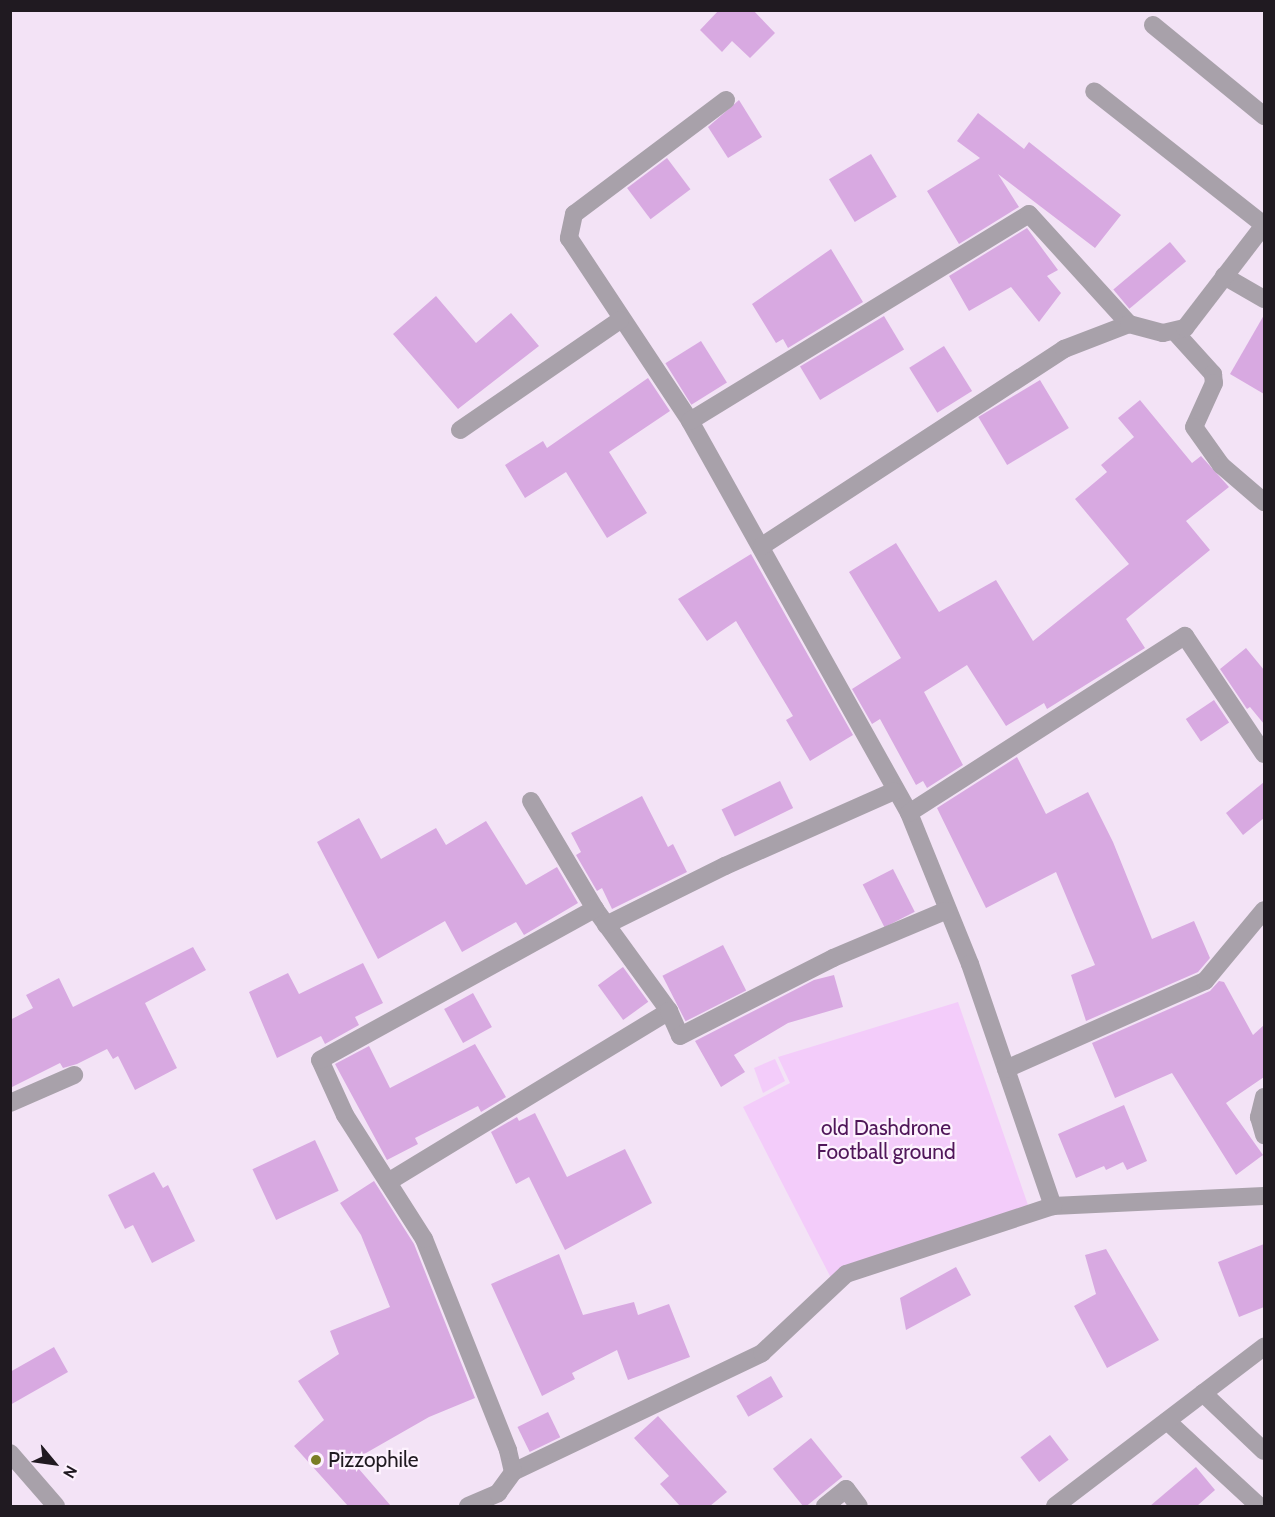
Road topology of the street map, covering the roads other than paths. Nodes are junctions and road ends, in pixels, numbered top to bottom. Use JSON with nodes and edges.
{"nodes":[{"id":1,"x":1153,"y":25,"type":"dead end"},
{"id":2,"x":1094,"y":91,"type":"dead end"},
{"id":3,"x":726,"y":100,"type":"dead end"},
{"id":4,"x":1264,"y":116,"type":"edge"},
{"id":5,"x":1224,"y":276,"type":"junction"},
{"id":6,"x":1264,"y":299,"type":"edge"},
{"id":7,"x":620,"y":320,"type":"junction"},
{"id":8,"x":1129,"y":324,"type":"junction"},
{"id":9,"x":1174,"y":332,"type":"junction"},
{"id":10,"x":690,"y":421,"type":"junction"},
{"id":11,"x":460,"y":430,"type":"dead end"},
{"id":12,"x":1264,"y":502,"type":"edge"},
{"id":13,"x":762,"y":546,"type":"junction"},
{"id":14,"x":1264,"y":754,"type":"edge"},
{"id":15,"x":894,"y":791,"type":"junction"},
{"id":16,"x":531,"y":801,"type":"dead end"},
{"id":17,"x":909,"y":813,"type":"junction"},
{"id":18,"x":595,"y":909,"type":"junction"},
{"id":19,"x":1264,"y":910,"type":"edge"},
{"id":20,"x":945,"y":911,"type":"junction"},
{"id":21,"x":606,"y":925,"type":"junction"},
{"id":22,"x":669,"y":1011,"type":"junction"},
{"id":23,"x":1006,"y":1069,"type":"junction"},
{"id":24,"x":74,"y":1075,"type":"dead end"},
{"id":25,"x":1264,"y":1097,"type":"edge"},
{"id":26,"x":10,"y":1103,"type":"edge"},
{"id":27,"x":1264,"y":1135,"type":"edge"},
{"id":28,"x":388,"y":1182,"type":"junction"},
{"id":29,"x":1264,"y":1196,"type":"edge"},
{"id":30,"x":1053,"y":1206,"type":"junction"},
{"id":31,"x":1264,"y":1347,"type":"edge"},
{"id":32,"x":1203,"y":1393,"type":"junction"},
{"id":33,"x":1167,"y":1421,"type":"junction"},
{"id":34,"x":1264,"y":1451,"type":"edge"},
{"id":35,"x":10,"y":1453,"type":"edge"},
{"id":36,"x":513,"y":1472,"type":"junction"},
{"id":37,"x":56,"y":1506,"type":"edge"},
{"id":38,"x":468,"y":1506,"type":"edge"},
{"id":39,"x":825,"y":1506,"type":"edge"},
{"id":40,"x":859,"y":1506,"type":"edge"},
{"id":41,"x":1055,"y":1506,"type":"edge"},
{"id":42,"x":1259,"y":1506,"type":"edge"}],
"edges":[{"from":1,"to":4,"type":"street"},
{"from":2,"to":5,"type":"street"},
{"from":3,"to":7,"type":"street"},
{"from":5,"to":6,"type":"street"},
{"from":5,"to":9,"type":"street"},
{"from":7,"to":10,"type":"street"},
{"from":7,"to":11,"type":"street"},
{"from":8,"to":9,"type":"street"},
{"from":8,"to":10,"type":"street"},
{"from":8,"to":13,"type":"street"},
{"from":9,"to":12,"type":"street"},
{"from":10,"to":13,"type":"street"},
{"from":13,"to":15,"type":"street"},
{"from":14,"to":17,"type":"street"},
{"from":15,"to":17,"type":"street"},
{"from":15,"to":21,"type":"street"},
{"from":16,"to":18,"type":"street"},
{"from":17,"to":20,"type":"street"},
{"from":18,"to":21,"type":"street"},
{"from":18,"to":28,"type":"street"},
{"from":19,"to":23,"type":"street"},
{"from":20,"to":22,"type":"street"},
{"from":20,"to":23,"type":"street"},
{"from":21,"to":22,"type":"street"},
{"from":22,"to":28,"type":"street"},
{"from":23,"to":30,"type":"street"},
{"from":24,"to":26,"type":"street"},
{"from":25,"to":27,"type":"street"},
{"from":28,"to":36,"type":"street"},
{"from":29,"to":30,"type":"street"},
{"from":30,"to":36,"type":"street"},
{"from":31,"to":32,"type":"street"},
{"from":32,"to":33,"type":"street"},
{"from":32,"to":34,"type":"street"},
{"from":33,"to":41,"type":"street"},
{"from":33,"to":42,"type":"street"},
{"from":35,"to":37,"type":"street"},
{"from":36,"to":38,"type":"street"},
{"from":39,"to":40,"type":"street"}]}
